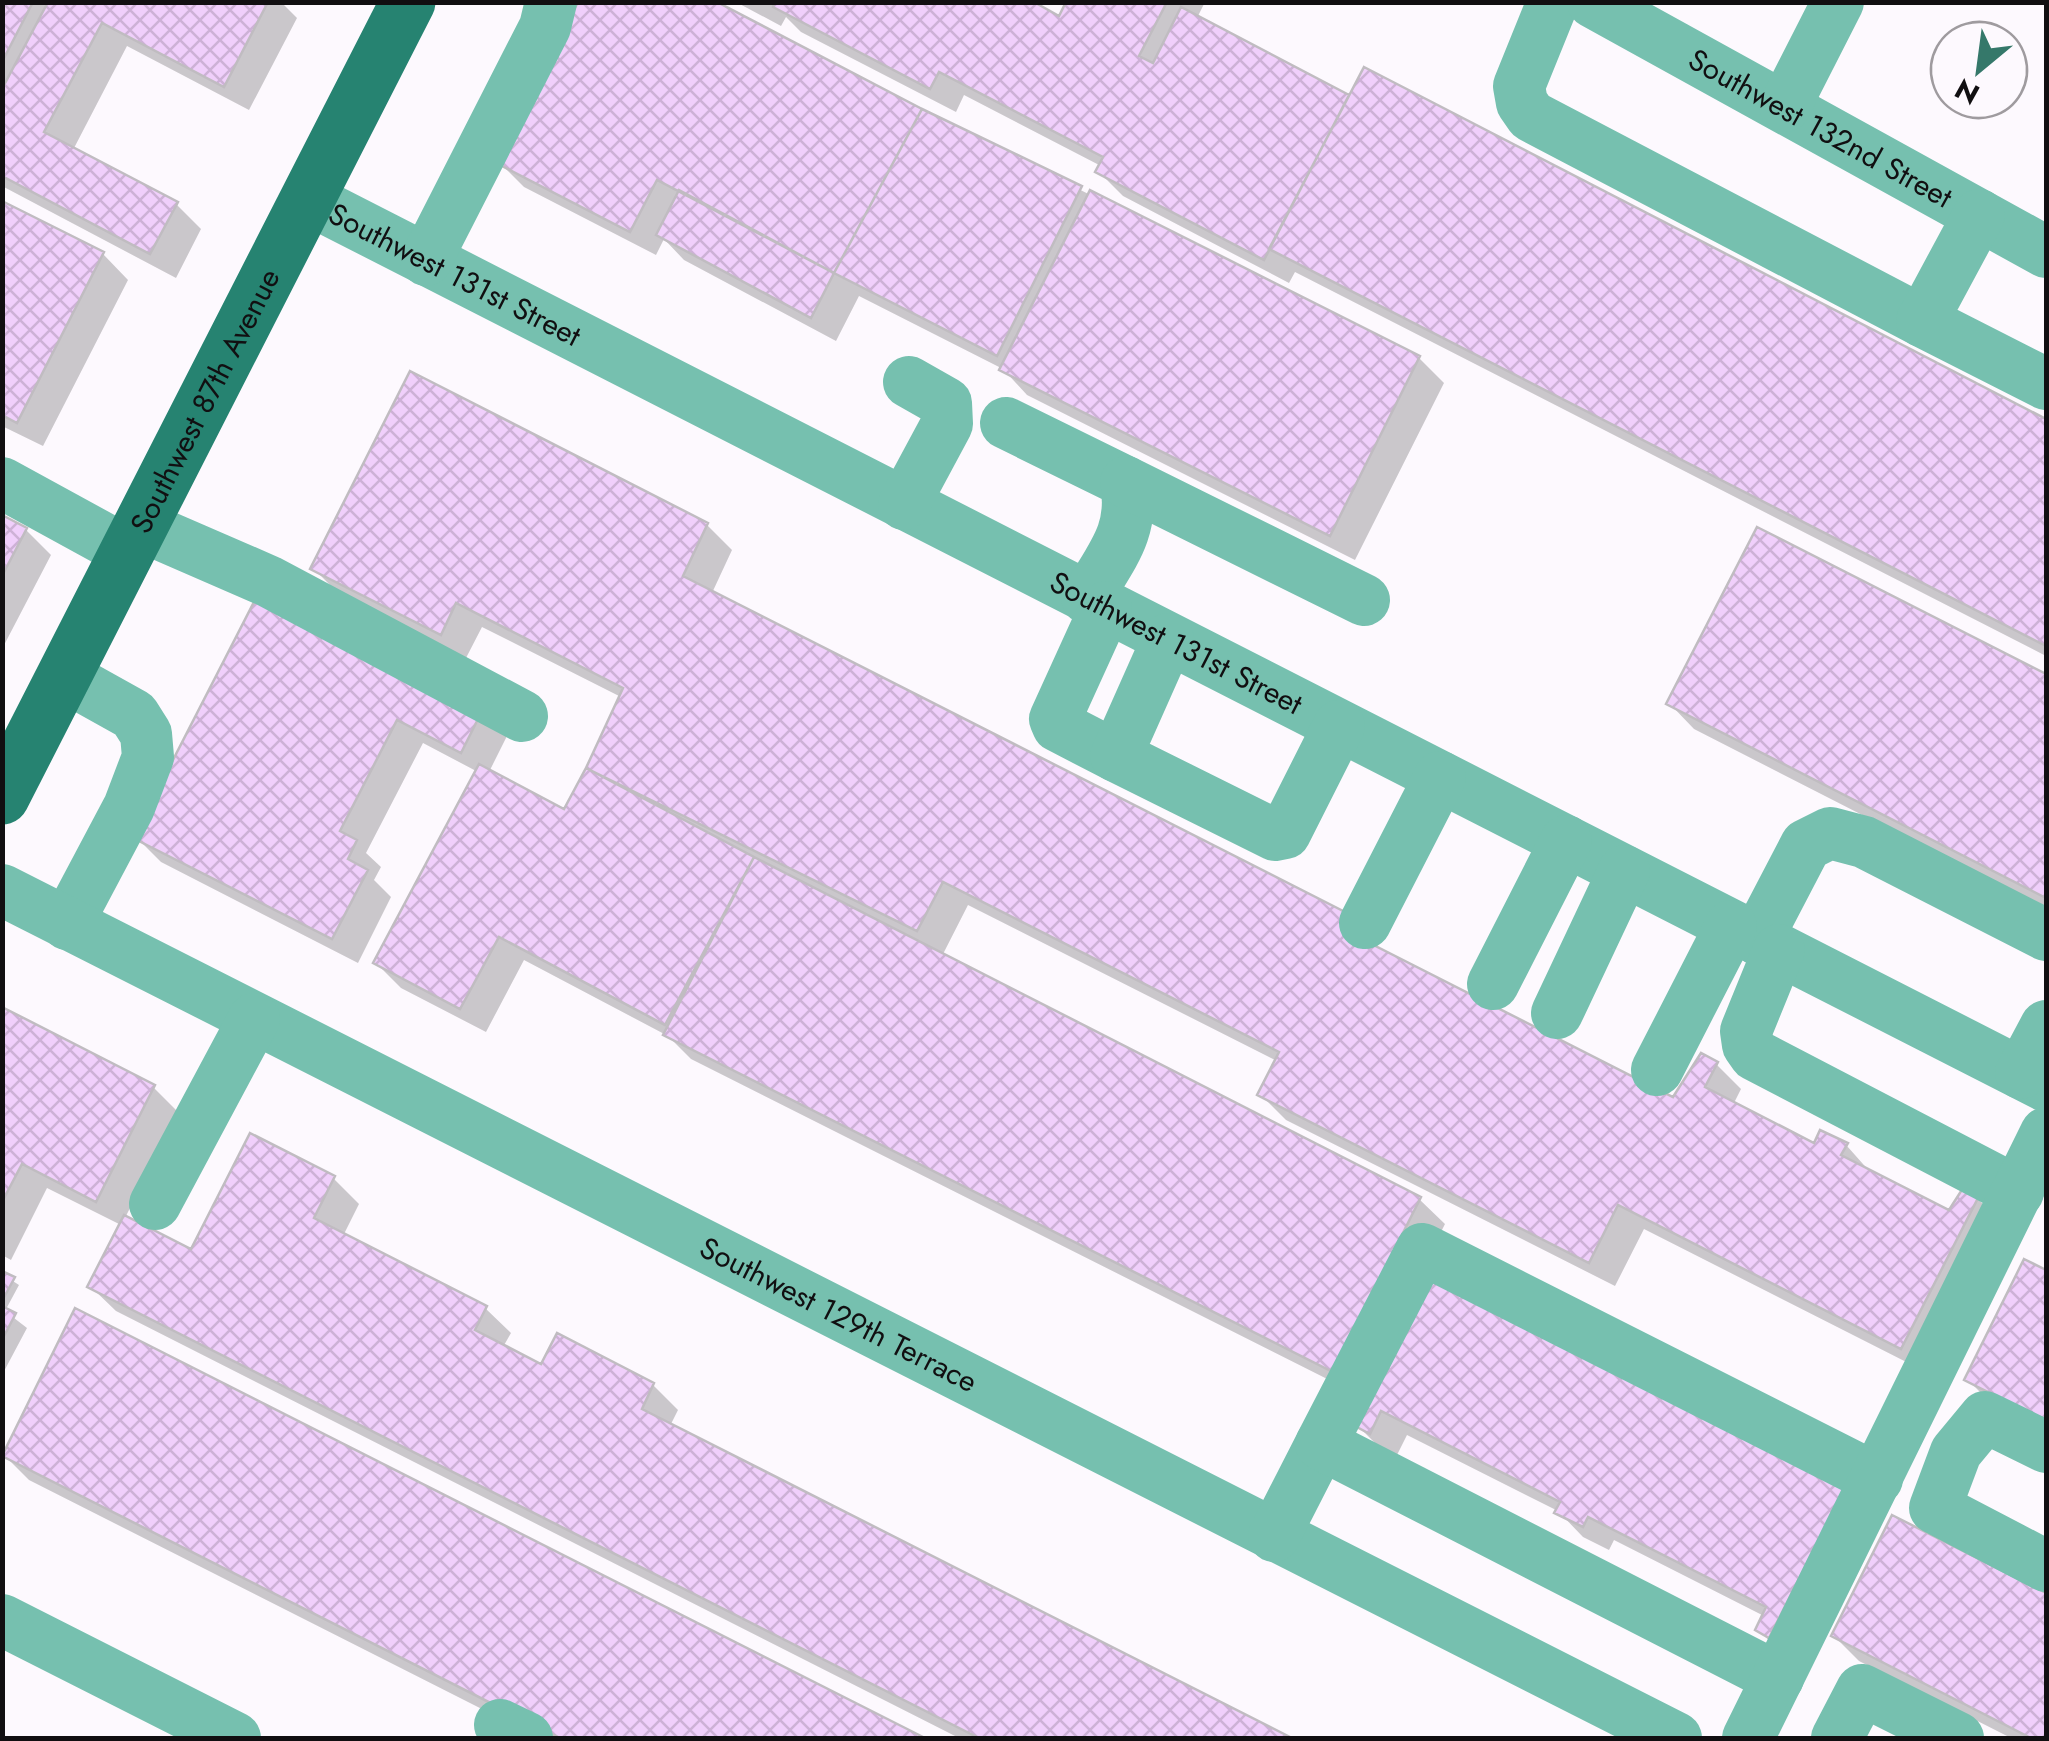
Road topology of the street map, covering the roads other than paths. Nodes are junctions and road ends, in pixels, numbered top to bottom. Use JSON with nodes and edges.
{"nodes":[{"id":1,"x":408,"y":2,"type":"edge"},
{"id":2,"x":551,"y":2,"type":"edge"},
{"id":3,"x":1554,"y":2,"type":"edge"},
{"id":4,"x":1593,"y":2,"type":"edge"},
{"id":5,"x":1838,"y":2,"type":"edge"},
{"id":6,"x":1786,"y":106,"type":"junction"},
{"id":7,"x":1858,"y":146,"type":"junction"},
{"id":8,"x":308,"y":199,"type":"junction"},
{"id":9,"x":2046,"y":210,"type":"edge"},
{"id":10,"x":1979,"y":215,"type":"junction"},
{"id":11,"x":2046,"y":252,"type":"edge"},
{"id":12,"x":426,"y":260,"type":"junction"},
{"id":13,"x":1922,"y":320,"type":"junction"},
{"id":14,"x":909,"y":382,"type":"dead end"},
{"id":15,"x":2046,"y":384,"type":"edge"},
{"id":16,"x":1006,"y":424,"type":"dead end"},
{"id":17,"x":2,"y":482,"type":"edge"},
{"id":18,"x":1126,"y":482,"type":"junction"},
{"id":19,"x":904,"y":504,"type":"junction"},
{"id":20,"x":135,"y":539,"type":"junction"},
{"id":21,"x":1364,"y":600,"type":"dead end"},
{"id":22,"x":1097,"y":602,"type":"junction"},
{"id":23,"x":1168,"y":639,"type":"junction"},
{"id":24,"x":64,"y":676,"type":"junction"},
{"id":25,"x":522,"y":716,"type":"dead end"},
{"id":26,"x":1338,"y":726,"type":"junction"},
{"id":27,"x":1116,"y":756,"type":"junction"},
{"id":28,"x":1440,"y":777,"type":"junction"},
{"id":29,"x":2,"y":797,"type":"edge"},
{"id":30,"x":1566,"y":842,"type":"junction"},
{"id":31,"x":1624,"y":871,"type":"junction"},
{"id":32,"x":2,"y":890,"type":"edge"},
{"id":33,"x":1365,"y":923,"type":"dead end"},
{"id":34,"x":67,"y":924,"type":"junction"},
{"id":35,"x":2046,"y":934,"type":"edge"},
{"id":36,"x":1756,"y":938,"type":"junction"},
{"id":37,"x":1494,"y":984,"type":"dead end"},
{"id":38,"x":1557,"y":1013,"type":"dead end"},
{"id":39,"x":254,"y":1019,"type":"junction"},
{"id":40,"x":2046,"y":1026,"type":"edge"},
{"id":41,"x":1657,"y":1070,"type":"dead end"},
{"id":42,"x":2034,"y":1080,"type":"edge"},
{"id":43,"x":2046,"y":1133,"type":"edge"},
{"id":44,"x":2018,"y":1192,"type":"junction"},
{"id":45,"x":156,"y":1204,"type":"dead end"},
{"id":46,"x":1322,"y":1444,"type":"junction"},
{"id":47,"x":2046,"y":1448,"type":"edge"},
{"id":48,"x":1877,"y":1479,"type":"junction"},
{"id":49,"x":1274,"y":1536,"type":"junction"},
{"id":50,"x":2046,"y":1566,"type":"edge"},
{"id":51,"x":2,"y":1620,"type":"edge"},
{"id":52,"x":1778,"y":1678,"type":"junction"},
{"id":53,"x":235,"y":1738,"type":"edge"},
{"id":54,"x":1676,"y":1738,"type":"edge"},
{"id":55,"x":1748,"y":1738,"type":"edge"},
{"id":56,"x":1837,"y":1738,"type":"edge"},
{"id":57,"x":1958,"y":1738,"type":"edge"}],
"edges":[{"from":1,"to":8,"type":"main road","name":"Southwest 87th Avenue"},
{"from":2,"to":12,"type":"street"},
{"from":3,"to":13,"type":"street"},
{"from":4,"to":6,"type":"street","name":"Southwest 132nd Street"},
{"from":5,"to":6,"type":"street"},
{"from":6,"to":7,"type":"street","name":"Southwest 132nd Street"},
{"from":7,"to":9,"type":"street"},
{"from":7,"to":10,"type":"street","name":"Southwest 132nd Street"},
{"from":8,"to":12,"type":"street","name":"Southwest 131st Street"},
{"from":8,"to":20,"type":"main road","name":"Southwest 87th Avenue"},
{"from":10,"to":11,"type":"street","name":"Southwest 132nd Street"},
{"from":10,"to":13,"type":"street"},
{"from":12,"to":19,"type":"street","name":"Southwest 131st Street"},
{"from":13,"to":15,"type":"street"},
{"from":14,"to":19,"type":"street"},
{"from":16,"to":18,"type":"street"},
{"from":17,"to":20,"type":"street"},
{"from":18,"to":21,"type":"street"},
{"from":18,"to":22,"type":"street"},
{"from":19,"to":22,"type":"street","name":"Southwest 131st Street"},
{"from":20,"to":24,"type":"main road","name":"Southwest 87th Avenue"},
{"from":20,"to":25,"type":"street"},
{"from":22,"to":23,"type":"street","name":"Southwest 131st Street"},
{"from":22,"to":27,"type":"street"},
{"from":23,"to":26,"type":"street","name":"Southwest 131st Street"},
{"from":23,"to":27,"type":"street"},
{"from":24,"to":29,"type":"main road","name":"Southwest 87th Avenue"},
{"from":24,"to":34,"type":"street"},
{"from":26,"to":27,"type":"street"},
{"from":26,"to":28,"type":"street","name":"Southwest 131st Street"},
{"from":28,"to":30,"type":"street","name":"Southwest 131st Street"},
{"from":28,"to":33,"type":"street"},
{"from":30,"to":31,"type":"street","name":"Southwest 131st Street"},
{"from":30,"to":37,"type":"street"},
{"from":31,"to":36,"type":"street","name":"Southwest 131st Street"},
{"from":31,"to":38,"type":"street"},
{"from":32,"to":34,"type":"street","name":"Southwest 129th Terrace"},
{"from":34,"to":39,"type":"street","name":"Southwest 129th Terrace"},
{"from":35,"to":36,"type":"street"},
{"from":36,"to":41,"type":"street"},
{"from":36,"to":42,"type":"street","name":"Southwest 131st Street"},
{"from":36,"to":44,"type":"street"},
{"from":39,"to":45,"type":"street"},
{"from":39,"to":49,"type":"street","name":"Southwest 129th Terrace"},
{"from":40,"to":42,"type":"street"},
{"from":43,"to":44,"type":"street"},
{"from":44,"to":48,"type":"street"},
{"from":46,"to":48,"type":"street"},
{"from":46,"to":49,"type":"street"},
{"from":46,"to":52,"type":"street"},
{"from":47,"to":50,"type":"street"},
{"from":48,"to":52,"type":"street"},
{"from":49,"to":54,"type":"street","name":"Southwest 129th Terrace"},
{"from":51,"to":53,"type":"street"},
{"from":52,"to":55,"type":"street"},
{"from":56,"to":57,"type":"street"}]}
